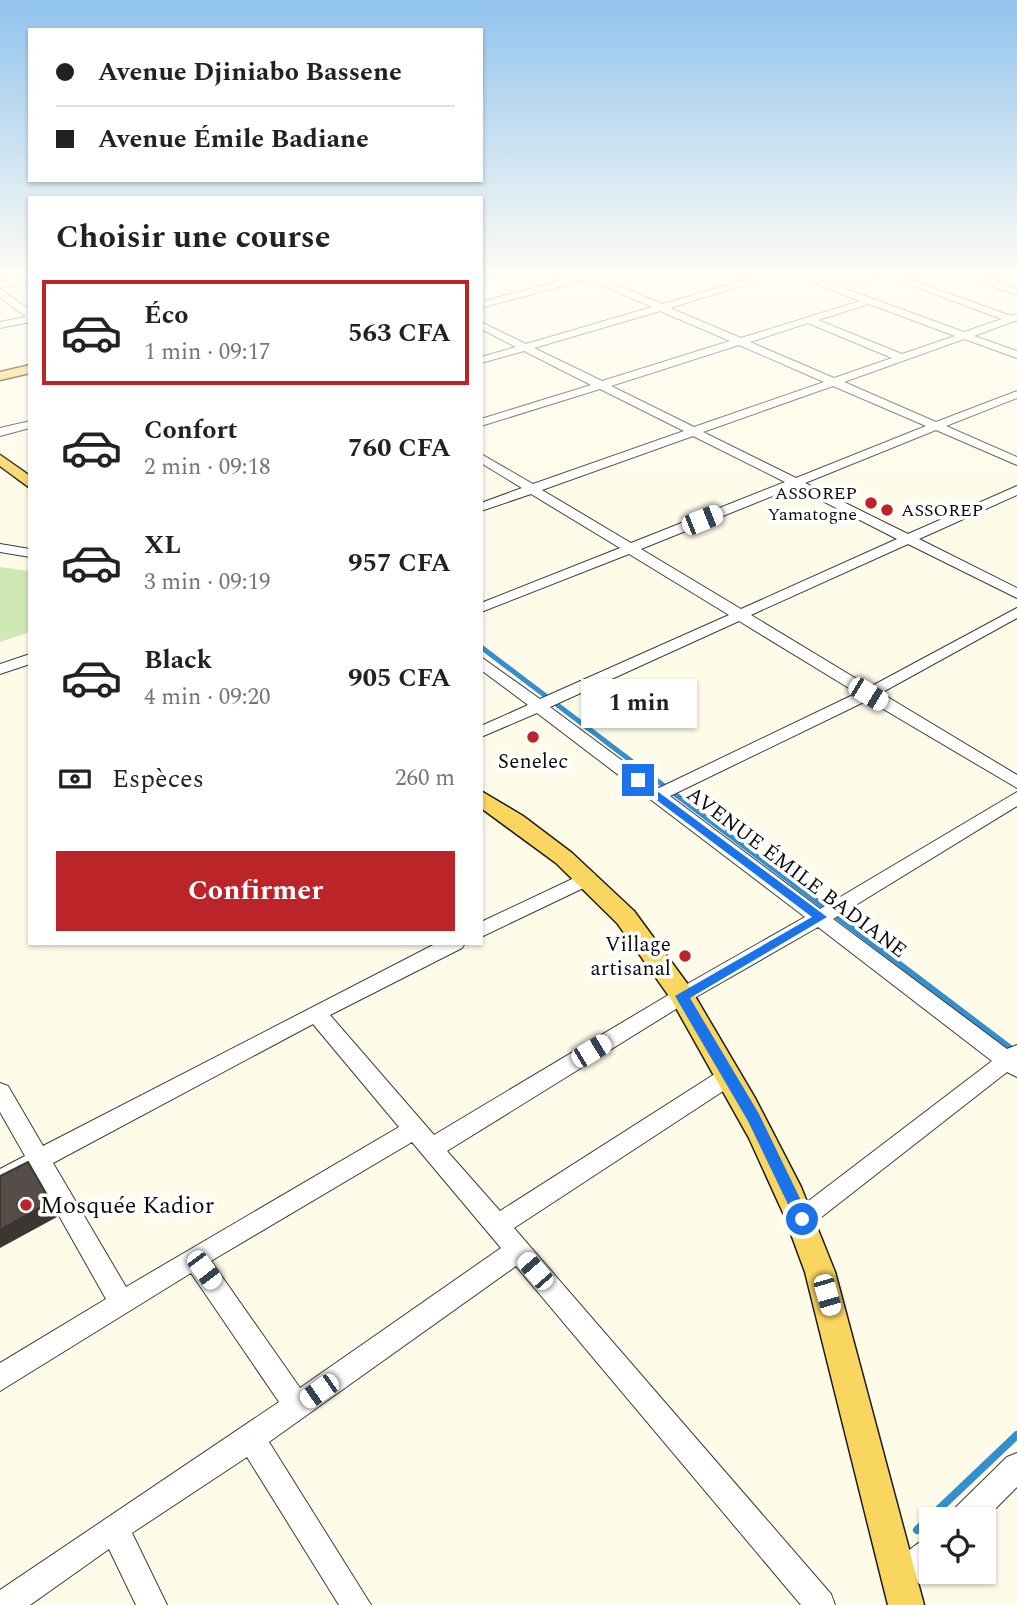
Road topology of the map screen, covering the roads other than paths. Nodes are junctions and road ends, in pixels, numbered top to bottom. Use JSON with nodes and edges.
{"nodes":[{"id":1,"x":512,"y":351,"type":"edge"},
{"id":2,"x":533,"y":351,"type":"edge"},
{"id":3,"x":709,"y":351,"type":"edge"},
{"id":4,"x":763,"y":351,"type":"edge"},
{"id":5,"x":884,"y":351,"type":"edge"},
{"id":6,"x":922,"y":351,"type":"edge"},
{"id":7,"x":902,"y":358,"type":"junction"},
{"id":8,"x":483,"y":359,"type":"edge"},
{"id":9,"x":28,"y":369,"type":"edge"},
{"id":10,"x":0,"y":376,"type":"edge"},
{"id":11,"x":834,"y":381,"type":"junction"},
{"id":12,"x":600,"y":385,"type":"junction"},
{"id":13,"x":1017,"y":394,"type":"edge"},
{"id":14,"x":483,"y":423,"type":"edge"},
{"id":15,"x":28,"y":425,"type":"edge"},
{"id":16,"x":937,"y":426,"type":"junction"},
{"id":17,"x":690,"y":431,"type":"junction"},
{"id":18,"x":0,"y":432,"type":"edge"},
{"id":19,"x":0,"y":458,"type":"edge"},
{"id":20,"x":483,"y":459,"type":"edge"},
{"id":21,"x":1017,"y":461,"type":"edge"},
{"id":22,"x":28,"y":482,"type":"edge"},
{"id":23,"x":794,"y":482,"type":"junction"},
{"id":24,"x":533,"y":489,"type":"junction"},
{"id":25,"x":1017,"y":490,"type":"edge"},
{"id":26,"x":483,"y":506,"type":"edge"},
{"id":27,"x":907,"y":539,"type":"junction"},
{"id":28,"x":0,"y":548,"type":"edge"},
{"id":29,"x":632,"y":549,"type":"junction"},
{"id":30,"x":28,"y":553,"type":"edge"},
{"id":31,"x":1017,"y":594,"type":"edge"},
{"id":32,"x":483,"y":607,"type":"edge"},
{"id":33,"x":1017,"y":612,"type":"edge"},
{"id":34,"x":741,"y":615,"type":"junction"},
{"id":35,"x":28,"y":660,"type":"edge"},
{"id":36,"x":483,"y":664,"type":"edge"},
{"id":37,"x":0,"y":668,"type":"edge"},
{"id":38,"x":868,"y":694,"type":"junction"},
{"id":39,"x":540,"y":707,"type":"junction"},
{"id":40,"x":483,"y":731,"type":"edge"},
{"id":41,"x":1017,"y":783,"type":"edge"},
{"id":42,"x":658,"y":795,"type":"junction"},
{"id":43,"x":1017,"y":798,"type":"edge"},
{"id":44,"x":483,"y":799,"type":"edge"},
{"id":45,"x":587,"y":877,"type":"junction"},
{"id":46,"x":821,"y":917,"type":"junction"},
{"id":47,"x":483,"y":929,"type":"edge"},
{"id":48,"x":451,"y":945,"type":"edge"},
{"id":49,"x":682,"y":996,"type":"junction"},
{"id":50,"x":316,"y":1013,"type":"junction"},
{"id":51,"x":1013,"y":1060,"type":"edge"},
{"id":52,"x":730,"y":1076,"type":"junction"},
{"id":53,"x":0,"y":1092,"type":"edge"},
{"id":54,"x":415,"y":1129,"type":"junction"},
{"id":55,"x":432,"y":1148,"type":"junction"},
{"id":56,"x":37,"y":1159,"type":"junction"},
{"id":57,"x":0,"y":1180,"type":"edge"},
{"id":58,"x":802,"y":1219,"type":"junction"},
{"id":59,"x":497,"y":1226,"type":"junction"},
{"id":60,"x":517,"y":1251,"type":"junction"},
{"id":61,"x":195,"y":1258,"type":"junction"},
{"id":62,"x":122,"y":1303,"type":"junction"},
{"id":63,"x":0,"y":1378,"type":"edge"},
{"id":64,"x":298,"y":1406,"type":"junction"},
{"id":65,"x":251,"y":1438,"type":"junction"},
{"id":66,"x":1017,"y":1467,"type":"edge"},
{"id":67,"x":976,"y":1507,"type":"edge"},
{"id":68,"x":114,"y":1528,"type":"junction"},
{"id":69,"x":919,"y":1569,"type":"edge"},
{"id":70,"x":903,"y":1593,"type":"edge"},
{"id":71,"x":814,"y":1603,"type":"edge"},
{"id":72,"x":4,"y":1605,"type":"edge"},
{"id":73,"x":152,"y":1605,"type":"edge"},
{"id":74,"x":356,"y":1605,"type":"edge"}],
"edges":[{"from":1,"to":8,"type":"street"},
{"from":2,"to":12,"type":"street"},
{"from":3,"to":12,"type":"street"},
{"from":4,"to":11,"type":"street"},
{"from":5,"to":7,"type":"street"},
{"from":6,"to":7,"type":"street"},
{"from":7,"to":11,"type":"street"},
{"from":9,"to":10,"type":"main road"},
{"from":11,"to":16,"type":"street"},
{"from":11,"to":17,"type":"street"},
{"from":12,"to":14,"type":"street"},
{"from":12,"to":17,"type":"street"},
{"from":13,"to":16,"type":"street"},
{"from":15,"to":18,"type":"street"},
{"from":16,"to":21,"type":"street"},
{"from":16,"to":23,"type":"street"},
{"from":17,"to":23,"type":"street"},
{"from":17,"to":24,"type":"street"},
{"from":19,"to":22,"type":"main road"},
{"from":20,"to":24,"type":"street"},
{"from":23,"to":27,"type":"street"},
{"from":23,"to":29,"type":"street"},
{"from":24,"to":26,"type":"street"},
{"from":24,"to":29,"type":"street"},
{"from":25,"to":27,"type":"street"},
{"from":27,"to":31,"type":"street"},
{"from":27,"to":34,"type":"street"},
{"from":28,"to":30,"type":"street"},
{"from":29,"to":32,"type":"street"},
{"from":29,"to":34,"type":"street"},
{"from":33,"to":38,"type":"street"},
{"from":34,"to":38,"type":"street"},
{"from":34,"to":39,"type":"street"},
{"from":35,"to":37,"type":"street"},
{"from":36,"to":39,"type":"street","name":"AVENUE ÉMILE BADIANE"},
{"from":38,"to":41,"type":"street"},
{"from":38,"to":42,"type":"street"},
{"from":39,"to":40,"type":"street"},
{"from":39,"to":42,"type":"street","name":"AVENUE ÉMILE BADIANE"},
{"from":42,"to":46,"type":"street","name":"AVENUE ÉMILE BADIANE"},
{"from":43,"to":46,"type":"street"},
{"from":44,"to":45,"type":"main road"},
{"from":45,"to":47,"type":"street"},
{"from":45,"to":49,"type":"main road"},
{"from":46,"to":49,"type":"street"},
{"from":46,"to":51,"type":"street","name":"AVENUE ÉMILE BADIANE"},
{"from":48,"to":50,"type":"street"},
{"from":49,"to":52,"type":"main road"},
{"from":49,"to":55,"type":"street"},
{"from":50,"to":54,"type":"street"},
{"from":50,"to":56,"type":"street"},
{"from":51,"to":58,"type":"street"},
{"from":52,"to":58,"type":"main road"},
{"from":52,"to":59,"type":"street"},
{"from":53,"to":56,"type":"street"},
{"from":54,"to":55,"type":"street"},
{"from":54,"to":61,"type":"street"},
{"from":55,"to":59,"type":"street"},
{"from":56,"to":57,"type":"street"},
{"from":56,"to":62,"type":"street"},
{"from":58,"to":70,"type":"main road"},
{"from":59,"to":60,"type":"street"},
{"from":60,"to":64,"type":"street"},
{"from":60,"to":71,"type":"street"},
{"from":61,"to":62,"type":"street"},
{"from":61,"to":64,"type":"street"},
{"from":62,"to":63,"type":"street"},
{"from":64,"to":65,"type":"street"},
{"from":65,"to":68,"type":"street"},
{"from":65,"to":74,"type":"street"},
{"from":66,"to":67,"type":"street"},
{"from":68,"to":72,"type":"street"},
{"from":68,"to":73,"type":"street"},
{"from":69,"to":70,"type":"street"}]}
